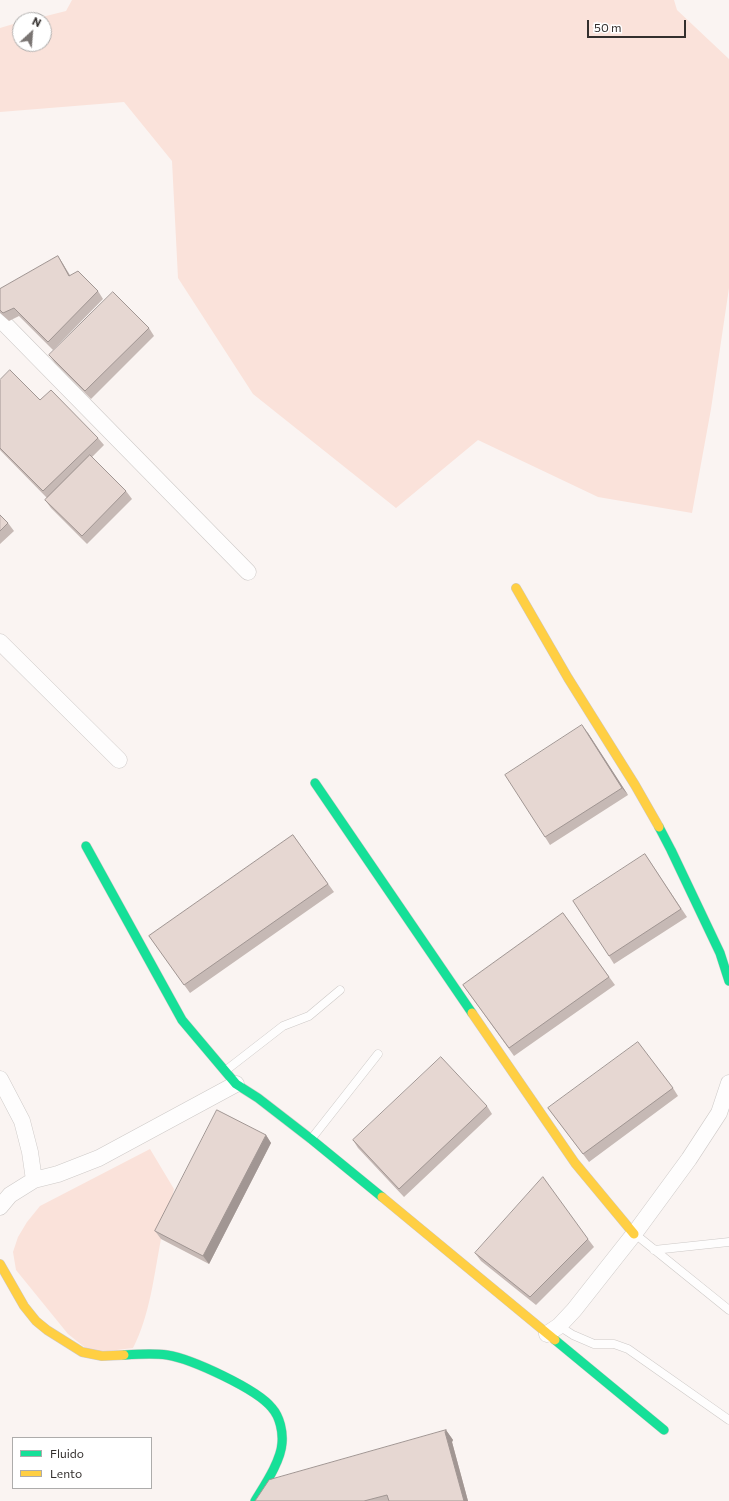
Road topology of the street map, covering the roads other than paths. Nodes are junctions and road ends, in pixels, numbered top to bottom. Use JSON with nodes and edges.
{"nodes":[{"id":1,"x":0,"y":319,"type":"edge"},
{"id":2,"x":248,"y":572,"type":"dead end"},
{"id":3,"x":516,"y":588,"type":"dead end"},
{"id":4,"x":0,"y":642,"type":"edge"},
{"id":5,"x":119,"y":760,"type":"dead end"},
{"id":6,"x":315,"y":783,"type":"dead end"},
{"id":7,"x":86,"y":846,"type":"dead end"},
{"id":8,"x":729,"y":981,"type":"edge"},
{"id":9,"x":340,"y":990,"type":"dead end"},
{"id":10,"x":378,"y":1054,"type":"dead end"},
{"id":11,"x":224,"y":1072,"type":"junction"},
{"id":12,"x":0,"y":1079,"type":"edge"},
{"id":13,"x":729,"y":1083,"type":"edge"},
{"id":14,"x":236,"y":1084,"type":"junction"},
{"id":15,"x":311,"y":1138,"type":"junction"},
{"id":16,"x":34,"y":1180,"type":"junction"},
{"id":17,"x":0,"y":1207,"type":"edge"},
{"id":18,"x":634,"y":1234,"type":"junction"},
{"id":19,"x":729,"y":1242,"type":"edge"},
{"id":20,"x":654,"y":1250,"type":"junction"},
{"id":21,"x":0,"y":1264,"type":"edge"},
{"id":22,"x":729,"y":1310,"type":"edge"},
{"id":23,"x":553,"y":1330,"type":"junction"},
{"id":24,"x":729,"y":1420,"type":"edge"},
{"id":25,"x":664,"y":1430,"type":"dead end"},
{"id":26,"x":255,"y":1501,"type":"edge"}],
"edges":[{"from":1,"to":2,"type":"street"},
{"from":3,"to":8,"type":"street"},
{"from":4,"to":5,"type":"street"},
{"from":6,"to":18,"type":"street"},
{"from":7,"to":11,"type":"street"},
{"from":9,"to":11,"type":"lane"},
{"from":10,"to":15,"type":"lane"},
{"from":11,"to":14,"type":"street"},
{"from":12,"to":16,"type":"street"},
{"from":13,"to":18,"type":"street"},
{"from":14,"to":15,"type":"street"},
{"from":14,"to":16,"type":"street"},
{"from":15,"to":23,"type":"street"},
{"from":16,"to":17,"type":"street"},
{"from":18,"to":20,"type":"lane"},
{"from":18,"to":23,"type":"street"},
{"from":19,"to":20,"type":"lane"},
{"from":20,"to":22,"type":"lane"},
{"from":21,"to":26,"type":"street"},
{"from":23,"to":24,"type":"lane"},
{"from":23,"to":25,"type":"street"}]}
